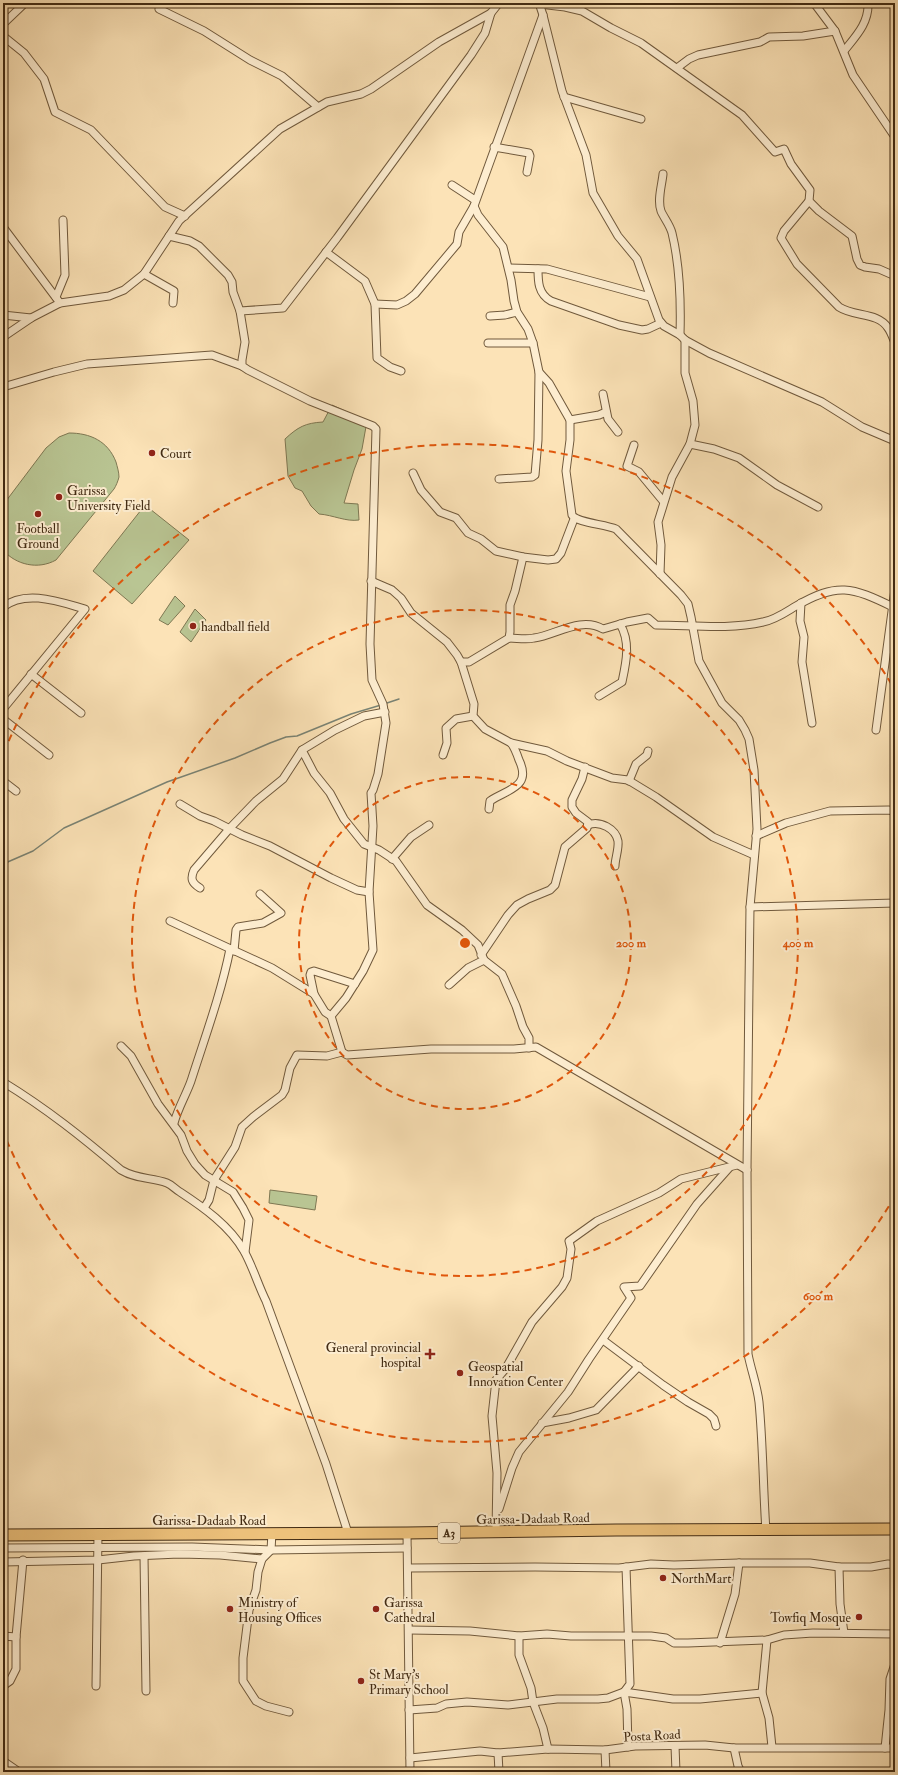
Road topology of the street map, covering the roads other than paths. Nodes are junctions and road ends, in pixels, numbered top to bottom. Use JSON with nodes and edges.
{"nodes":[{"id":1,"x":25,"y":3,"type":"edge"},
{"id":2,"x":498,"y":3,"type":"edge"},
{"id":3,"x":814,"y":3,"type":"edge"},
{"id":4,"x":868,"y":3,"type":"edge"},
{"id":5,"x":539,"y":4,"type":"edge"},
{"id":6,"x":159,"y":9,"type":"dead end"},
{"id":7,"x":491,"y":12,"type":"junction"},
{"id":8,"x":543,"y":15,"type":"junction"},
{"id":9,"x":3,"y":24,"type":"edge"},
{"id":10,"x":835,"y":32,"type":"junction"},
{"id":11,"x":3,"y":36,"type":"edge"},
{"id":12,"x":844,"y":52,"type":"junction"},
{"id":13,"x":677,"y":68,"type":"junction"},
{"id":14,"x":564,"y":97,"type":"junction"},
{"id":15,"x":318,"y":107,"type":"junction"},
{"id":16,"x":641,"y":119,"type":"dead end"},
{"id":17,"x":895,"y":136,"type":"edge"},
{"id":18,"x":494,"y":147,"type":"junction"},
{"id":19,"x":527,"y":172,"type":"dead end"},
{"id":20,"x":664,"y":174,"type":"dead end"},
{"id":21,"x":452,"y":185,"type":"dead end"},
{"id":22,"x":809,"y":200,"type":"junction"},
{"id":23,"x":475,"y":203,"type":"junction"},
{"id":24,"x":185,"y":216,"type":"junction"},
{"id":25,"x":64,"y":220,"type":"dead end"},
{"id":26,"x":3,"y":227,"type":"edge"},
{"id":27,"x":169,"y":236,"type":"junction"},
{"id":28,"x":326,"y":252,"type":"junction"},
{"id":29,"x":509,"y":268,"type":"junction"},
{"id":30,"x":538,"y":269,"type":"junction"},
{"id":31,"x":144,"y":274,"type":"junction"},
{"id":32,"x":895,"y":276,"type":"edge"},
{"id":33,"x":650,"y":297,"type":"junction"},
{"id":34,"x":58,"y":300,"type":"junction"},
{"id":35,"x":173,"y":303,"type":"dead end"},
{"id":36,"x":375,"y":304,"type":"junction"},
{"id":37,"x":240,"y":311,"type":"junction"},
{"id":38,"x":517,"y":312,"type":"junction"},
{"id":39,"x":3,"y":315,"type":"edge"},
{"id":40,"x":490,"y":316,"type":"dead end"},
{"id":41,"x":32,"y":318,"type":"junction"},
{"id":42,"x":661,"y":323,"type":"junction"},
{"id":43,"x":3,"y":337,"type":"edge"},
{"id":44,"x":683,"y":338,"type":"junction"},
{"id":45,"x":488,"y":343,"type":"dead end"},
{"id":46,"x":533,"y":343,"type":"junction"},
{"id":47,"x":895,"y":343,"type":"edge"},
{"id":48,"x":242,"y":366,"type":"junction"},
{"id":49,"x":402,"y":371,"type":"dead end"},
{"id":50,"x":538,"y":372,"type":"junction"},
{"id":51,"x":3,"y":387,"type":"edge"},
{"id":52,"x":603,"y":394,"type":"dead end"},
{"id":53,"x":606,"y":412,"type":"junction"},
{"id":54,"x":570,"y":420,"type":"junction"},
{"id":55,"x":618,"y":432,"type":"dead end"},
{"id":56,"x":895,"y":441,"type":"edge"},
{"id":57,"x":690,"y":444,"type":"junction"},
{"id":58,"x":634,"y":445,"type":"dead end"},
{"id":59,"x":413,"y":472,"type":"dead end"},
{"id":60,"x":499,"y":480,"type":"dead end"},
{"id":61,"x":663,"y":501,"type":"junction"},
{"id":62,"x":818,"y":507,"type":"dead end"},
{"id":63,"x":574,"y":519,"type":"junction"},
{"id":64,"x":522,"y":557,"type":"junction"},
{"id":65,"x":660,"y":574,"type":"junction"},
{"id":66,"x":371,"y":581,"type":"junction"},
{"id":67,"x":895,"y":589,"type":"edge"},
{"id":68,"x":801,"y":603,"type":"junction"},
{"id":69,"x":3,"y":607,"type":"edge"},
{"id":70,"x":893,"y":608,"type":"junction"},
{"id":71,"x":620,"y":624,"type":"junction"},
{"id":72,"x":692,"y":625,"type":"junction"},
{"id":73,"x":509,"y":638,"type":"junction"},
{"id":74,"x":461,"y":662,"type":"junction"},
{"id":75,"x":31,"y":674,"type":"junction"},
{"id":76,"x":599,"y":696,"type":"dead end"},
{"id":77,"x":3,"y":709,"type":"edge"},
{"id":78,"x":385,"y":712,"type":"junction"},
{"id":79,"x":81,"y":713,"type":"dead end"},
{"id":80,"x":474,"y":716,"type":"junction"},
{"id":81,"x":3,"y":719,"type":"edge"},
{"id":82,"x":812,"y":723,"type":"dead end"},
{"id":83,"x":876,"y":730,"type":"dead end"},
{"id":84,"x":511,"y":742,"type":"junction"},
{"id":85,"x":302,"y":750,"type":"junction"},
{"id":86,"x":648,"y":751,"type":"dead end"},
{"id":87,"x":49,"y":755,"type":"dead end"},
{"id":88,"x":443,"y":755,"type":"dead end"},
{"id":89,"x":585,"y":767,"type":"junction"},
{"id":90,"x":3,"y":781,"type":"edge"},
{"id":91,"x":629,"y":781,"type":"junction"},
{"id":92,"x":16,"y":791,"type":"dead end"},
{"id":93,"x":180,"y":804,"type":"dead end"},
{"id":94,"x":489,"y":809,"type":"dead end"},
{"id":95,"x":895,"y":812,"type":"edge"},
{"id":96,"x":429,"y":825,"type":"dead end"},
{"id":97,"x":588,"y":825,"type":"junction"},
{"id":98,"x":230,"y":828,"type":"junction"},
{"id":99,"x":756,"y":836,"type":"junction"},
{"id":100,"x":373,"y":848,"type":"junction"},
{"id":101,"x":754,"y":855,"type":"junction"},
{"id":102,"x":392,"y":858,"type":"junction"},
{"id":103,"x":615,"y":866,"type":"dead end"},
{"id":104,"x":200,"y":888,"type":"dead end"},
{"id":105,"x":369,"y":892,"type":"junction"},
{"id":106,"x":260,"y":894,"type":"dead end"},
{"id":107,"x":895,"y":903,"type":"edge"},
{"id":108,"x":750,"y":907,"type":"junction"},
{"id":109,"x":170,"y":921,"type":"dead end"},
{"id":110,"x":232,"y":950,"type":"junction"},
{"id":111,"x":483,"y":957,"type":"junction"},
{"id":112,"x":355,"y":984,"type":"junction"},
{"id":113,"x":449,"y":985,"type":"dead end"},
{"id":114,"x":314,"y":994,"type":"junction"},
{"id":115,"x":331,"y":1016,"type":"junction"},
{"id":116,"x":121,"y":1046,"type":"dead end"},
{"id":117,"x":529,"y":1048,"type":"junction"},
{"id":118,"x":342,"y":1052,"type":"junction"},
{"id":119,"x":3,"y":1082,"type":"edge"},
{"id":120,"x":174,"y":1123,"type":"junction"},
{"id":121,"x":737,"y":1165,"type":"junction"},
{"id":122,"x":729,"y":1168,"type":"junction"},
{"id":123,"x":747,"y":1170,"type":"junction"},
{"id":124,"x":214,"y":1180,"type":"junction"},
{"id":125,"x":204,"y":1208,"type":"junction"},
{"id":126,"x":245,"y":1252,"type":"junction"},
{"id":127,"x":603,"y":1340,"type":"junction"},
{"id":128,"x":639,"y":1366,"type":"junction"},
{"id":129,"x":542,"y":1423,"type":"junction"},
{"id":130,"x":716,"y":1426,"type":"dead end"},
{"id":131,"x":497,"y":1514,"type":"junction"},
{"id":132,"x":895,"y":1529,"type":"edge"},
{"id":133,"x":766,"y":1531,"type":"junction"},
{"id":134,"x":496,"y":1532,"type":"junction"},
{"id":135,"x":272,"y":1533,"type":"junction"},
{"id":136,"x":348,"y":1533,"type":"junction"},
{"id":137,"x":407,"y":1533,"type":"junction"},
{"id":138,"x":98,"y":1534,"type":"junction"},
{"id":139,"x":3,"y":1535,"type":"edge"},
{"id":140,"x":98,"y":1547,"type":"junction"},
{"id":141,"x":3,"y":1548,"type":"edge"},
{"id":142,"x":408,"y":1548,"type":"junction"},
{"id":143,"x":271,"y":1550,"type":"junction"},
{"id":144,"x":144,"y":1556,"type":"junction"},
{"id":145,"x":262,"y":1559,"type":"junction"},
{"id":146,"x":23,"y":1560,"type":"junction"},
{"id":147,"x":98,"y":1560,"type":"junction"},
{"id":148,"x":3,"y":1562,"type":"edge"},
{"id":149,"x":739,"y":1563,"type":"junction"},
{"id":150,"x":895,"y":1565,"type":"edge"},
{"id":151,"x":626,"y":1567,"type":"junction"},
{"id":152,"x":839,"y":1567,"type":"junction"},
{"id":153,"x":409,"y":1568,"type":"junction"},
{"id":154,"x":409,"y":1630,"type":"junction"},
{"id":155,"x":844,"y":1633,"type":"junction"},
{"id":156,"x":895,"y":1634,"type":"edge"},
{"id":157,"x":3,"y":1636,"type":"edge"},
{"id":158,"x":519,"y":1636,"type":"junction"},
{"id":159,"x":16,"y":1637,"type":"junction"},
{"id":160,"x":628,"y":1637,"type":"junction"},
{"id":161,"x":768,"y":1640,"type":"junction"},
{"id":162,"x":720,"y":1643,"type":"junction"},
{"id":163,"x":895,"y":1664,"type":"edge"},
{"id":164,"x":3,"y":1686,"type":"edge"},
{"id":165,"x":96,"y":1686,"type":"dead end"},
{"id":166,"x":146,"y":1690,"type":"dead end"},
{"id":167,"x":624,"y":1692,"type":"junction"},
{"id":168,"x":762,"y":1693,"type":"junction"},
{"id":169,"x":533,"y":1702,"type":"junction"},
{"id":170,"x":410,"y":1710,"type":"junction"},
{"id":171,"x":288,"y":1712,"type":"dead end"},
{"id":172,"x":675,"y":1746,"type":"junction"},
{"id":173,"x":628,"y":1747,"type":"junction"},
{"id":174,"x":772,"y":1747,"type":"junction"},
{"id":175,"x":734,"y":1748,"type":"junction"},
{"id":176,"x":885,"y":1748,"type":"junction"},
{"id":177,"x":895,"y":1748,"type":"edge"},
{"id":178,"x":548,"y":1749,"type":"junction"},
{"id":179,"x":605,"y":1750,"type":"junction"},
{"id":180,"x":498,"y":1754,"type":"junction"},
{"id":181,"x":410,"y":1758,"type":"junction"},
{"id":182,"x":3,"y":1760,"type":"edge"},
{"id":183,"x":19,"y":1772,"type":"edge"},
{"id":184,"x":410,"y":1772,"type":"edge"},
{"id":185,"x":499,"y":1772,"type":"edge"},
{"id":186,"x":606,"y":1772,"type":"edge"},
{"id":187,"x":676,"y":1772,"type":"edge"},
{"id":188,"x":741,"y":1772,"type":"edge"}],
"edges":[{"from":1,"to":9,"type":"street"},
{"from":2,"to":7,"type":"street"},
{"from":3,"to":10,"type":"street"},
{"from":4,"to":12,"type":"street"},
{"from":5,"to":8,"type":"street"},
{"from":5,"to":13,"type":"street"},
{"from":6,"to":15,"type":"street"},
{"from":7,"to":15,"type":"street"},
{"from":7,"to":28,"type":"street"},
{"from":8,"to":14,"type":"street"},
{"from":8,"to":18,"type":"street"},
{"from":10,"to":12,"type":"street"},
{"from":10,"to":13,"type":"street"},
{"from":11,"to":24,"type":"street"},
{"from":12,"to":17,"type":"street"},
{"from":13,"to":22,"type":"street"},
{"from":14,"to":16,"type":"street"},
{"from":14,"to":33,"type":"street"},
{"from":15,"to":24,"type":"street"},
{"from":18,"to":19,"type":"street"},
{"from":18,"to":23,"type":"street"},
{"from":20,"to":44,"type":"street"},
{"from":21,"to":23,"type":"street"},
{"from":22,"to":32,"type":"street"},
{"from":22,"to":47,"type":"street"},
{"from":23,"to":29,"type":"street"},
{"from":23,"to":36,"type":"street"},
{"from":24,"to":27,"type":"street"},
{"from":25,"to":34,"type":"street"},
{"from":26,"to":34,"type":"street"},
{"from":27,"to":31,"type":"street"},
{"from":27,"to":37,"type":"street"},
{"from":28,"to":36,"type":"street"},
{"from":28,"to":37,"type":"street"},
{"from":29,"to":30,"type":"street"},
{"from":29,"to":38,"type":"street"},
{"from":30,"to":33,"type":"street"},
{"from":30,"to":42,"type":"street"},
{"from":31,"to":34,"type":"street"},
{"from":31,"to":35,"type":"street"},
{"from":33,"to":42,"type":"street"},
{"from":34,"to":41,"type":"street"},
{"from":36,"to":49,"type":"street"},
{"from":37,"to":48,"type":"street"},
{"from":38,"to":40,"type":"street"},
{"from":38,"to":46,"type":"street"},
{"from":39,"to":41,"type":"street"},
{"from":41,"to":43,"type":"street"},
{"from":42,"to":44,"type":"street"},
{"from":44,"to":56,"type":"street"},
{"from":44,"to":57,"type":"street"},
{"from":45,"to":46,"type":"street"},
{"from":46,"to":50,"type":"street"},
{"from":48,"to":51,"type":"street"},
{"from":48,"to":66,"type":"street"},
{"from":50,"to":54,"type":"street"},
{"from":50,"to":60,"type":"street"},
{"from":52,"to":53,"type":"street"},
{"from":53,"to":54,"type":"street"},
{"from":53,"to":55,"type":"street"},
{"from":54,"to":63,"type":"street"},
{"from":57,"to":61,"type":"street"},
{"from":57,"to":62,"type":"street"},
{"from":58,"to":61,"type":"street"},
{"from":59,"to":64,"type":"street"},
{"from":61,"to":65,"type":"street"},
{"from":63,"to":64,"type":"street"},
{"from":63,"to":65,"type":"street"},
{"from":64,"to":73,"type":"street"},
{"from":65,"to":72,"type":"street"},
{"from":66,"to":74,"type":"street"},
{"from":66,"to":78,"type":"street"},
{"from":67,"to":70,"type":"street"},
{"from":68,"to":70,"type":"street"},
{"from":68,"to":72,"type":"street"},
{"from":68,"to":82,"type":"street"},
{"from":69,"to":75,"type":"street"},
{"from":70,"to":83,"type":"street"},
{"from":71,"to":72,"type":"street"},
{"from":71,"to":73,"type":"street"},
{"from":71,"to":76,"type":"street"},
{"from":72,"to":99,"type":"street"},
{"from":73,"to":74,"type":"street"},
{"from":74,"to":80,"type":"street"},
{"from":75,"to":77,"type":"street"},
{"from":75,"to":79,"type":"street"},
{"from":78,"to":85,"type":"street"},
{"from":78,"to":100,"type":"street"},
{"from":80,"to":84,"type":"street"},
{"from":80,"to":88,"type":"street"},
{"from":81,"to":87,"type":"street"},
{"from":84,"to":89,"type":"street"},
{"from":84,"to":94,"type":"street"},
{"from":85,"to":98,"type":"street"},
{"from":85,"to":100,"type":"street"},
{"from":86,"to":91,"type":"street"},
{"from":89,"to":91,"type":"street"},
{"from":89,"to":97,"type":"street"},
{"from":90,"to":92,"type":"street"},
{"from":91,"to":101,"type":"street"},
{"from":93,"to":98,"type":"street"},
{"from":95,"to":99,"type":"street"},
{"from":96,"to":102,"type":"street"},
{"from":97,"to":103,"type":"street"},
{"from":97,"to":111,"type":"street"},
{"from":98,"to":104,"type":"street"},
{"from":98,"to":105,"type":"street"},
{"from":99,"to":101,"type":"street"},
{"from":100,"to":102,"type":"street"},
{"from":100,"to":105,"type":"street"},
{"from":101,"to":108,"type":"street"},
{"from":102,"to":111,"type":"street"},
{"from":105,"to":112,"type":"street"},
{"from":106,"to":110,"type":"street"},
{"from":107,"to":108,"type":"street"},
{"from":108,"to":123,"type":"street"},
{"from":109,"to":110,"type":"street"},
{"from":110,"to":114,"type":"street"},
{"from":110,"to":120,"type":"street"},
{"from":111,"to":113,"type":"street"},
{"from":111,"to":117,"type":"street"},
{"from":112,"to":114,"type":"street"},
{"from":112,"to":115,"type":"street"},
{"from":114,"to":115,"type":"street"},
{"from":115,"to":118,"type":"street"},
{"from":116,"to":120,"type":"street"},
{"from":117,"to":118,"type":"street"},
{"from":117,"to":121,"type":"street"},
{"from":118,"to":124,"type":"street"},
{"from":119,"to":125,"type":"street"},
{"from":120,"to":124,"type":"street"},
{"from":121,"to":122,"type":"street"},
{"from":121,"to":123,"type":"street"},
{"from":122,"to":127,"type":"street"},
{"from":122,"to":131,"type":"street"},
{"from":123,"to":133,"type":"street"},
{"from":124,"to":125,"type":"street"},
{"from":124,"to":126,"type":"street"},
{"from":125,"to":126,"type":"street"},
{"from":126,"to":136,"type":"street"},
{"from":127,"to":128,"type":"street"},
{"from":127,"to":129,"type":"street"},
{"from":128,"to":129,"type":"street"},
{"from":128,"to":130,"type":"street"},
{"from":129,"to":131,"type":"street"},
{"from":131,"to":134,"type":"street"},
{"from":132,"to":133,"type":"highway","name":"Garissa-Dadaab Road","number":"A3"},
{"from":133,"to":134,"type":"highway","name":"Garissa-Dadaab Road","number":"A3"},
{"from":134,"to":137,"type":"highway","name":"Garissa-Dadaab Road","number":"A3"},
{"from":135,"to":136,"type":"highway","name":"Garissa-Dadaab Road","number":"A3"},
{"from":135,"to":138,"type":"highway","name":"Garissa-Dadaab Road","number":"A3"},
{"from":135,"to":143,"type":"street"},
{"from":136,"to":137,"type":"highway","name":"Garissa-Dadaab Road","number":"A3"},
{"from":137,"to":142,"type":"street"},
{"from":138,"to":139,"type":"highway","name":"Garissa-Dadaab Road","number":"A3"},
{"from":138,"to":140,"type":"street"},
{"from":140,"to":141,"type":"street"},
{"from":140,"to":143,"type":"street"},
{"from":140,"to":147,"type":"street"},
{"from":142,"to":143,"type":"street"},
{"from":142,"to":153,"type":"street"},
{"from":143,"to":145,"type":"street"},
{"from":144,"to":145,"type":"street"},
{"from":144,"to":147,"type":"street"},
{"from":144,"to":166,"type":"street"},
{"from":145,"to":171,"type":"street"},
{"from":146,"to":147,"type":"street"},
{"from":146,"to":148,"type":"street"},
{"from":146,"to":159,"type":"street"},
{"from":147,"to":165,"type":"street"},
{"from":149,"to":151,"type":"street"},
{"from":149,"to":152,"type":"street"},
{"from":149,"to":162,"type":"street"},
{"from":150,"to":152,"type":"street"},
{"from":151,"to":153,"type":"street"},
{"from":151,"to":160,"type":"street"},
{"from":152,"to":155,"type":"street"},
{"from":153,"to":154,"type":"street"},
{"from":154,"to":158,"type":"street"},
{"from":154,"to":170,"type":"street"},
{"from":155,"to":156,"type":"street"},
{"from":155,"to":161,"type":"street"},
{"from":157,"to":159,"type":"street"},
{"from":158,"to":160,"type":"street"},
{"from":158,"to":169,"type":"street"},
{"from":159,"to":164,"type":"street"},
{"from":160,"to":162,"type":"street"},
{"from":160,"to":167,"type":"street"},
{"from":161,"to":162,"type":"street"},
{"from":161,"to":168,"type":"street"},
{"from":163,"to":176,"type":"street"},
{"from":167,"to":168,"type":"street"},
{"from":167,"to":169,"type":"street"},
{"from":167,"to":173,"type":"street"},
{"from":168,"to":174,"type":"street"},
{"from":169,"to":170,"type":"street"},
{"from":169,"to":178,"type":"street"},
{"from":170,"to":181,"type":"street"},
{"from":172,"to":173,"type":"street","name":"Posta Road"},
{"from":172,"to":175,"type":"street","name":"Posta Road"},
{"from":172,"to":187,"type":"street"},
{"from":173,"to":179,"type":"street","name":"Posta Road"},
{"from":174,"to":175,"type":"street","name":"Posta Road"},
{"from":174,"to":176,"type":"street","name":"Posta Road"},
{"from":175,"to":188,"type":"street"},
{"from":176,"to":177,"type":"street","name":"Posta Road"},
{"from":178,"to":179,"type":"street","name":"Posta Road"},
{"from":178,"to":180,"type":"street","name":"Posta Road"},
{"from":179,"to":186,"type":"street"},
{"from":180,"to":181,"type":"street","name":"Posta Road"},
{"from":180,"to":185,"type":"street"},
{"from":181,"to":184,"type":"street"},
{"from":182,"to":183,"type":"street"}]}
